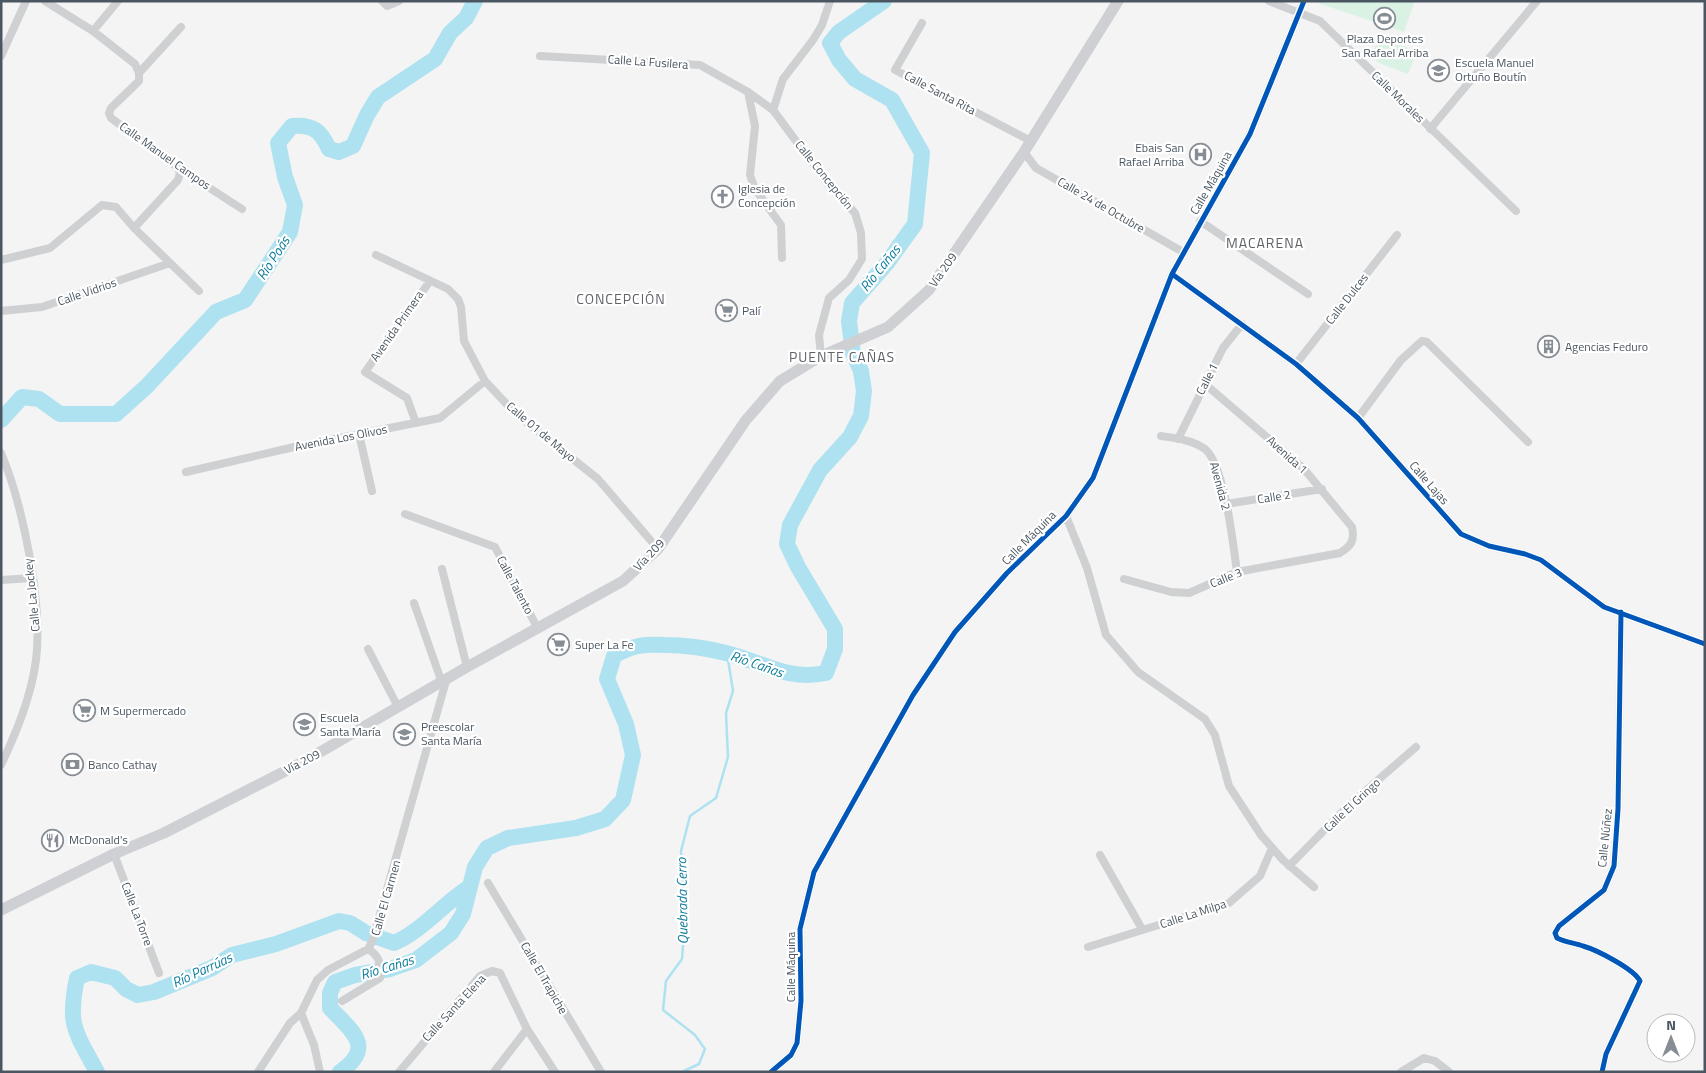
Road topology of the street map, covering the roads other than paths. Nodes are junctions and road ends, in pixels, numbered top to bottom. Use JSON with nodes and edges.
{"nodes":[{"id":1,"x":26,"y":1,"type":"edge"},
{"id":2,"x":44,"y":1,"type":"edge"},
{"id":3,"x":118,"y":1,"type":"edge"},
{"id":4,"x":399,"y":1,"type":"edge"},
{"id":5,"x":830,"y":1,"type":"edge"},
{"id":6,"x":1118,"y":1,"type":"edge"},
{"id":7,"x":1269,"y":1,"type":"edge"},
{"id":8,"x":1304,"y":1,"type":"edge"},
{"id":9,"x":1537,"y":1,"type":"edge"},
{"id":10,"x":384,"y":4,"type":"edge"},
{"id":11,"x":1300,"y":13,"type":"junction"},
{"id":12,"x":922,"y":23,"type":"dead end"},
{"id":13,"x":181,"y":27,"type":"dead end"},
{"id":14,"x":93,"y":31,"type":"junction"},
{"id":15,"x":1,"y":56,"type":"edge"},
{"id":16,"x":540,"y":56,"type":"dead end"},
{"id":17,"x":139,"y":73,"type":"junction"},
{"id":18,"x":748,"y":92,"type":"junction"},
{"id":19,"x":773,"y":110,"type":"junction"},
{"id":20,"x":1430,"y":129,"type":"junction"},
{"id":21,"x":1031,"y":141,"type":"junction"},
{"id":22,"x":1024,"y":152,"type":"junction"},
{"id":23,"x":177,"y":167,"type":"junction"},
{"id":24,"x":242,"y":209,"type":"dead end"},
{"id":25,"x":1516,"y":210,"type":"dead end"},
{"id":26,"x":1200,"y":220,"type":"junction"},
{"id":27,"x":134,"y":228,"type":"junction"},
{"id":28,"x":1397,"y":235,"type":"dead end"},
{"id":29,"x":1183,"y":252,"type":"junction"},
{"id":30,"x":376,"y":255,"type":"dead end"},
{"id":31,"x":782,"y":258,"type":"dead end"},
{"id":32,"x":1,"y":260,"type":"edge"},
{"id":33,"x":170,"y":263,"type":"junction"},
{"id":34,"x":1172,"y":274,"type":"junction"},
{"id":35,"x":430,"y":281,"type":"junction"},
{"id":36,"x":199,"y":291,"type":"dead end"},
{"id":37,"x":1308,"y":294,"type":"dead end"},
{"id":38,"x":1,"y":311,"type":"edge"},
{"id":39,"x":1242,"y":324,"type":"junction"},
{"id":40,"x":821,"y":356,"type":"junction"},
{"id":41,"x":1296,"y":364,"type":"junction"},
{"id":42,"x":486,"y":381,"type":"junction"},
{"id":43,"x":1205,"y":384,"type":"junction"},
{"id":44,"x":1358,"y":418,"type":"junction"},
{"id":45,"x":416,"y":423,"type":"junction"},
{"id":46,"x":359,"y":434,"type":"junction"},
{"id":47,"x":1161,"y":436,"type":"dead end"},
{"id":48,"x":1178,"y":438,"type":"junction"},
{"id":49,"x":1528,"y":442,"type":"dead end"},
{"id":50,"x":1,"y":453,"type":"edge"},
{"id":51,"x":186,"y":472,"type":"dead end"},
{"id":52,"x":1322,"y":489,"type":"junction"},
{"id":53,"x":372,"y":491,"type":"dead end"},
{"id":54,"x":1226,"y":504,"type":"junction"},
{"id":55,"x":405,"y":514,"type":"dead end"},
{"id":56,"x":1066,"y":516,"type":"junction"},
{"id":57,"x":1354,"y":539,"type":"joint"},
{"id":58,"x":658,"y":549,"type":"junction"},
{"id":59,"x":442,"y":570,"type":"dead end"},
{"id":60,"x":1237,"y":572,"type":"junction"},
{"id":61,"x":33,"y":578,"type":"junction"},
{"id":62,"x":1124,"y":579,"type":"dead end"},
{"id":63,"x":1,"y":580,"type":"edge"},
{"id":64,"x":414,"y":603,"type":"dead end"},
{"id":65,"x":1621,"y":612,"type":"junction"},
{"id":66,"x":538,"y":629,"type":"junction"},
{"id":67,"x":1705,"y":644,"type":"edge"},
{"id":68,"x":368,"y":649,"type":"dead end"},
{"id":69,"x":467,"y":667,"type":"junction"},
{"id":70,"x":444,"y":682,"type":"junction"},
{"id":71,"x":398,"y":707,"type":"junction"},
{"id":72,"x":1416,"y":747,"type":"dead end"},
{"id":73,"x":1,"y":765,"type":"edge"},
{"id":74,"x":1272,"y":848,"type":"junction"},
{"id":75,"x":114,"y":854,"type":"junction"},
{"id":76,"x":1100,"y":855,"type":"dead end"},
{"id":77,"x":1289,"y":866,"type":"junction"},
{"id":78,"x":488,"y":882,"type":"dead end"},
{"id":79,"x":1314,"y":887,"type":"dead end"},
{"id":80,"x":1,"y":910,"type":"edge"},
{"id":81,"x":1142,"y":929,"type":"junction"},
{"id":82,"x":370,"y":946,"type":"junction"},
{"id":83,"x":1088,"y":947,"type":"dead end"},
{"id":84,"x":159,"y":974,"type":"dead end"},
{"id":85,"x":342,"y":1001,"type":"dead end"},
{"id":86,"x":301,"y":1013,"type":"junction"},
{"id":87,"x":527,"y":1029,"type":"junction"},
{"id":88,"x":320,"y":1071,"type":"edge"},
{"id":89,"x":773,"y":1071,"type":"edge"},
{"id":90,"x":258,"y":1072,"type":"edge"},
{"id":91,"x":399,"y":1072,"type":"edge"},
{"id":92,"x":494,"y":1072,"type":"edge"},
{"id":93,"x":555,"y":1072,"type":"edge"},
{"id":94,"x":601,"y":1072,"type":"edge"},
{"id":95,"x":1401,"y":1072,"type":"edge"},
{"id":96,"x":1449,"y":1072,"type":"edge"},
{"id":97,"x":1602,"y":1072,"type":"edge"}],
"edges":[{"from":1,"to":15,"type":"street"},
{"from":2,"to":14,"type":"street"},
{"from":3,"to":14,"type":"street"},
{"from":4,"to":10,"type":"street"},
{"from":5,"to":19,"type":"street"},
{"from":6,"to":21,"type":"main road","name":"Vía 209"},
{"from":7,"to":11,"type":"street","name":"Calle Morales"},
{"from":8,"to":11,"type":"street","name":"Calle Máquina"},
{"from":9,"to":20,"type":"street"},
{"from":11,"to":20,"type":"street","name":"Calle Morales"},
{"from":11,"to":26,"type":"street","name":"Calle Máquina"},
{"from":12,"to":21,"type":"street","name":"Calle Santa Rita"},
{"from":13,"to":17,"type":"street"},
{"from":14,"to":17,"type":"street"},
{"from":16,"to":18,"type":"street","name":"Calle La Fusilera"},
{"from":17,"to":23,"type":"street","name":"Calle Manuel Campos"},
{"from":18,"to":19,"type":"street","name":"Calle La Fusilera"},
{"from":18,"to":31,"type":"street"},
{"from":19,"to":40,"type":"street","name":"Calle Concepción"},
{"from":20,"to":25,"type":"street","name":"Calle Morales"},
{"from":21,"to":22,"type":"main road","name":"Vía 209"},
{"from":22,"to":29,"type":"street","name":"Calle 24 de Octubre"},
{"from":22,"to":40,"type":"main road","name":"Vía 209"},
{"from":23,"to":24,"type":"street","name":"Calle Manuel Campos"},
{"from":23,"to":27,"type":"street"},
{"from":26,"to":29,"type":"street","name":"Calle Máquina"},
{"from":26,"to":37,"type":"street"},
{"from":27,"to":32,"type":"street"},
{"from":27,"to":33,"type":"street"},
{"from":28,"to":41,"type":"street","name":"Calle Dulces"},
{"from":29,"to":34,"type":"street","name":"Calle Máquina"},
{"from":30,"to":35,"type":"street","name":"Calle 01 de Mayo"},
{"from":33,"to":36,"type":"street"},
{"from":33,"to":38,"type":"street","name":"Calle Vidrios"},
{"from":34,"to":39,"type":"street","name":"Calle Lajas"},
{"from":34,"to":56,"type":"street","name":"Calle Máquina"},
{"from":35,"to":42,"type":"street","name":"Calle 01 de Mayo"},
{"from":35,"to":45,"type":"street","name":"Avenida Primera"},
{"from":39,"to":41,"type":"street","name":"Calle Lajas"},
{"from":39,"to":43,"type":"street","name":"Calle 1"},
{"from":40,"to":58,"type":"main road","name":"Vía 209"},
{"from":41,"to":44,"type":"street","name":"Calle Lajas"},
{"from":42,"to":45,"type":"street","name":"Avenida Los Olivos"},
{"from":42,"to":58,"type":"street","name":"Calle 01 de Mayo"},
{"from":43,"to":48,"type":"street","name":"Calle 1"},
{"from":43,"to":52,"type":"street","name":"Avenida 1"},
{"from":44,"to":49,"type":"street"},
{"from":44,"to":65,"type":"street","name":"Calle Lajas"},
{"from":45,"to":46,"type":"street","name":"Avenida Los Olivos"},
{"from":46,"to":51,"type":"street","name":"Avenida Los Olivos"},
{"from":46,"to":53,"type":"street"},
{"from":47,"to":48,"type":"street","name":"Avenida 2"},
{"from":48,"to":54,"type":"street","name":"Avenida 2"},
{"from":50,"to":61,"type":"street","name":"Calle La Jockey"},
{"from":52,"to":54,"type":"street","name":"Calle 2"},
{"from":52,"to":57,"type":"street","name":"Avenida 1"},
{"from":54,"to":60,"type":"street","name":"Avenida 2"},
{"from":55,"to":66,"type":"street","name":"Calle Talento"},
{"from":56,"to":74,"type":"street"},
{"from":56,"to":89,"type":"street","name":"Calle Máquina"},
{"from":57,"to":60,"type":"street","name":"Calle 3"},
{"from":58,"to":66,"type":"main road","name":"Vía 209"},
{"from":59,"to":69,"type":"street"},
{"from":60,"to":62,"type":"street","name":"Calle 3"},
{"from":61,"to":63,"type":"street"},
{"from":61,"to":73,"type":"street","name":"Calle La Jockey"},
{"from":64,"to":70,"type":"street"},
{"from":65,"to":67,"type":"street","name":"Calle Lajas"},
{"from":65,"to":97,"type":"street","name":"Calle Núñez"},
{"from":66,"to":69,"type":"main road","name":"Vía 209"},
{"from":68,"to":71,"type":"street"},
{"from":69,"to":70,"type":"main road","name":"Vía 209"},
{"from":70,"to":71,"type":"main road","name":"Vía 209"},
{"from":70,"to":82,"type":"street","name":"Calle El Carmen"},
{"from":71,"to":75,"type":"main road","name":"Vía 209"},
{"from":72,"to":77,"type":"street","name":"Calle El Gringo"},
{"from":74,"to":77,"type":"street"},
{"from":74,"to":81,"type":"street","name":"Calle La Milpa"},
{"from":75,"to":80,"type":"main road","name":"Vía 209"},
{"from":75,"to":84,"type":"street","name":"Calle La Torre"},
{"from":76,"to":81,"type":"street"},
{"from":77,"to":79,"type":"street"},
{"from":78,"to":94,"type":"street","name":"Calle El Trapiche"},
{"from":81,"to":83,"type":"street","name":"Calle La Milpa"},
{"from":82,"to":85,"type":"street"},
{"from":82,"to":86,"type":"street","name":"Calle El Carmen"},
{"from":86,"to":88,"type":"street"},
{"from":86,"to":90,"type":"street","name":"Calle El Carmen"},
{"from":87,"to":91,"type":"street","name":"Calle Santa Elena"},
{"from":87,"to":92,"type":"street"},
{"from":87,"to":93,"type":"street","name":"Calle Santa Elena"},
{"from":95,"to":96,"type":"street"}]}
